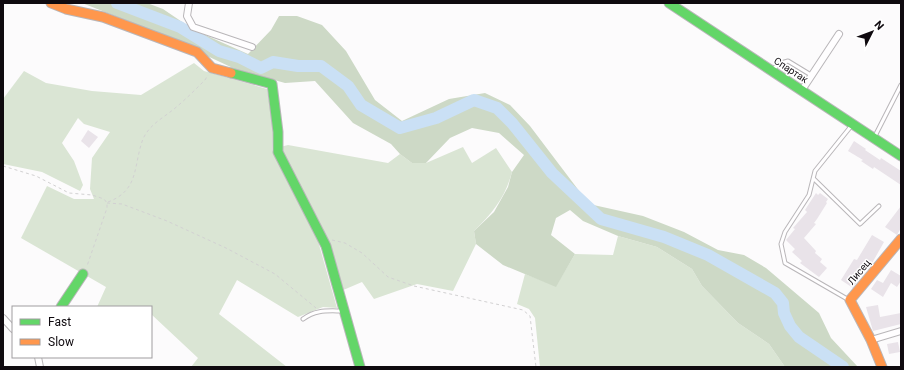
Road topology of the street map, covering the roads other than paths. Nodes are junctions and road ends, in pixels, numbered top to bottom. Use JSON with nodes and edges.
{"nodes":[{"id":1,"x":51,"y":3,"type":"edge"},
{"id":2,"x":190,"y":3,"type":"edge"},
{"id":3,"x":669,"y":3,"type":"edge"},
{"id":4,"x":838,"y":34,"type":"dead end"},
{"id":5,"x":252,"y":47,"type":"dead end"},
{"id":6,"x":772,"y":71,"type":"junction"},
{"id":7,"x":811,"y":75,"type":"junction"},
{"id":8,"x":901,"y":86,"type":"edge"},
{"id":9,"x":802,"y":90,"type":"junction"},
{"id":10,"x":854,"y":124,"type":"junction"},
{"id":11,"x":874,"y":138,"type":"junction"},
{"id":12,"x":901,"y":156,"type":"edge"},
{"id":13,"x":814,"y":179,"type":"junction"},
{"id":14,"x":879,"y":206,"type":"dead end"},
{"id":15,"x":901,"y":238,"type":"edge"},
{"id":16,"x":83,"y":274,"type":"road end"},
{"id":17,"x":850,"y":300,"type":"junction"},
{"id":18,"x":62,"y":306,"type":"edge"},
{"id":19,"x":344,"y":311,"type":"junction"},
{"id":20,"x":3,"y":318,"type":"edge"},
{"id":21,"x":304,"y":319,"type":"dead end"},
{"id":22,"x":12,"y":328,"type":"edge"},
{"id":23,"x":901,"y":331,"type":"edge"},
{"id":24,"x":871,"y":340,"type":"junction"},
{"id":25,"x":360,"y":367,"type":"edge"},
{"id":26,"x":882,"y":367,"type":"edge"}],
"edges":[{"from":1,"to":19,"type":"street"},
{"from":2,"to":5,"type":"street"},
{"from":3,"to":6,"type":"street","name":"Спартак"},
{"from":4,"to":7,"type":"street"},
{"from":6,"to":7,"type":"lane"},
{"from":6,"to":9,"type":"street","name":"Спартак"},
{"from":7,"to":9,"type":"street"},
{"from":8,"to":11,"type":"lane"},
{"from":9,"to":10,"type":"street","name":"Спартак"},
{"from":10,"to":11,"type":"street","name":"Спартак"},
{"from":10,"to":13,"type":"lane"},
{"from":11,"to":12,"type":"street","name":"Спартак"},
{"from":13,"to":14,"type":"lane"},
{"from":13,"to":17,"type":"lane"},
{"from":15,"to":17,"type":"street","name":"Лисец"},
{"from":16,"to":18,"type":"street"},
{"from":17,"to":24,"type":"street","name":"Лисец"},
{"from":19,"to":21,"type":"lane"},
{"from":19,"to":25,"type":"street"},
{"from":20,"to":22,"type":"street"},
{"from":23,"to":24,"type":"street"},
{"from":24,"to":26,"type":"street","name":"Лисец"}]}
